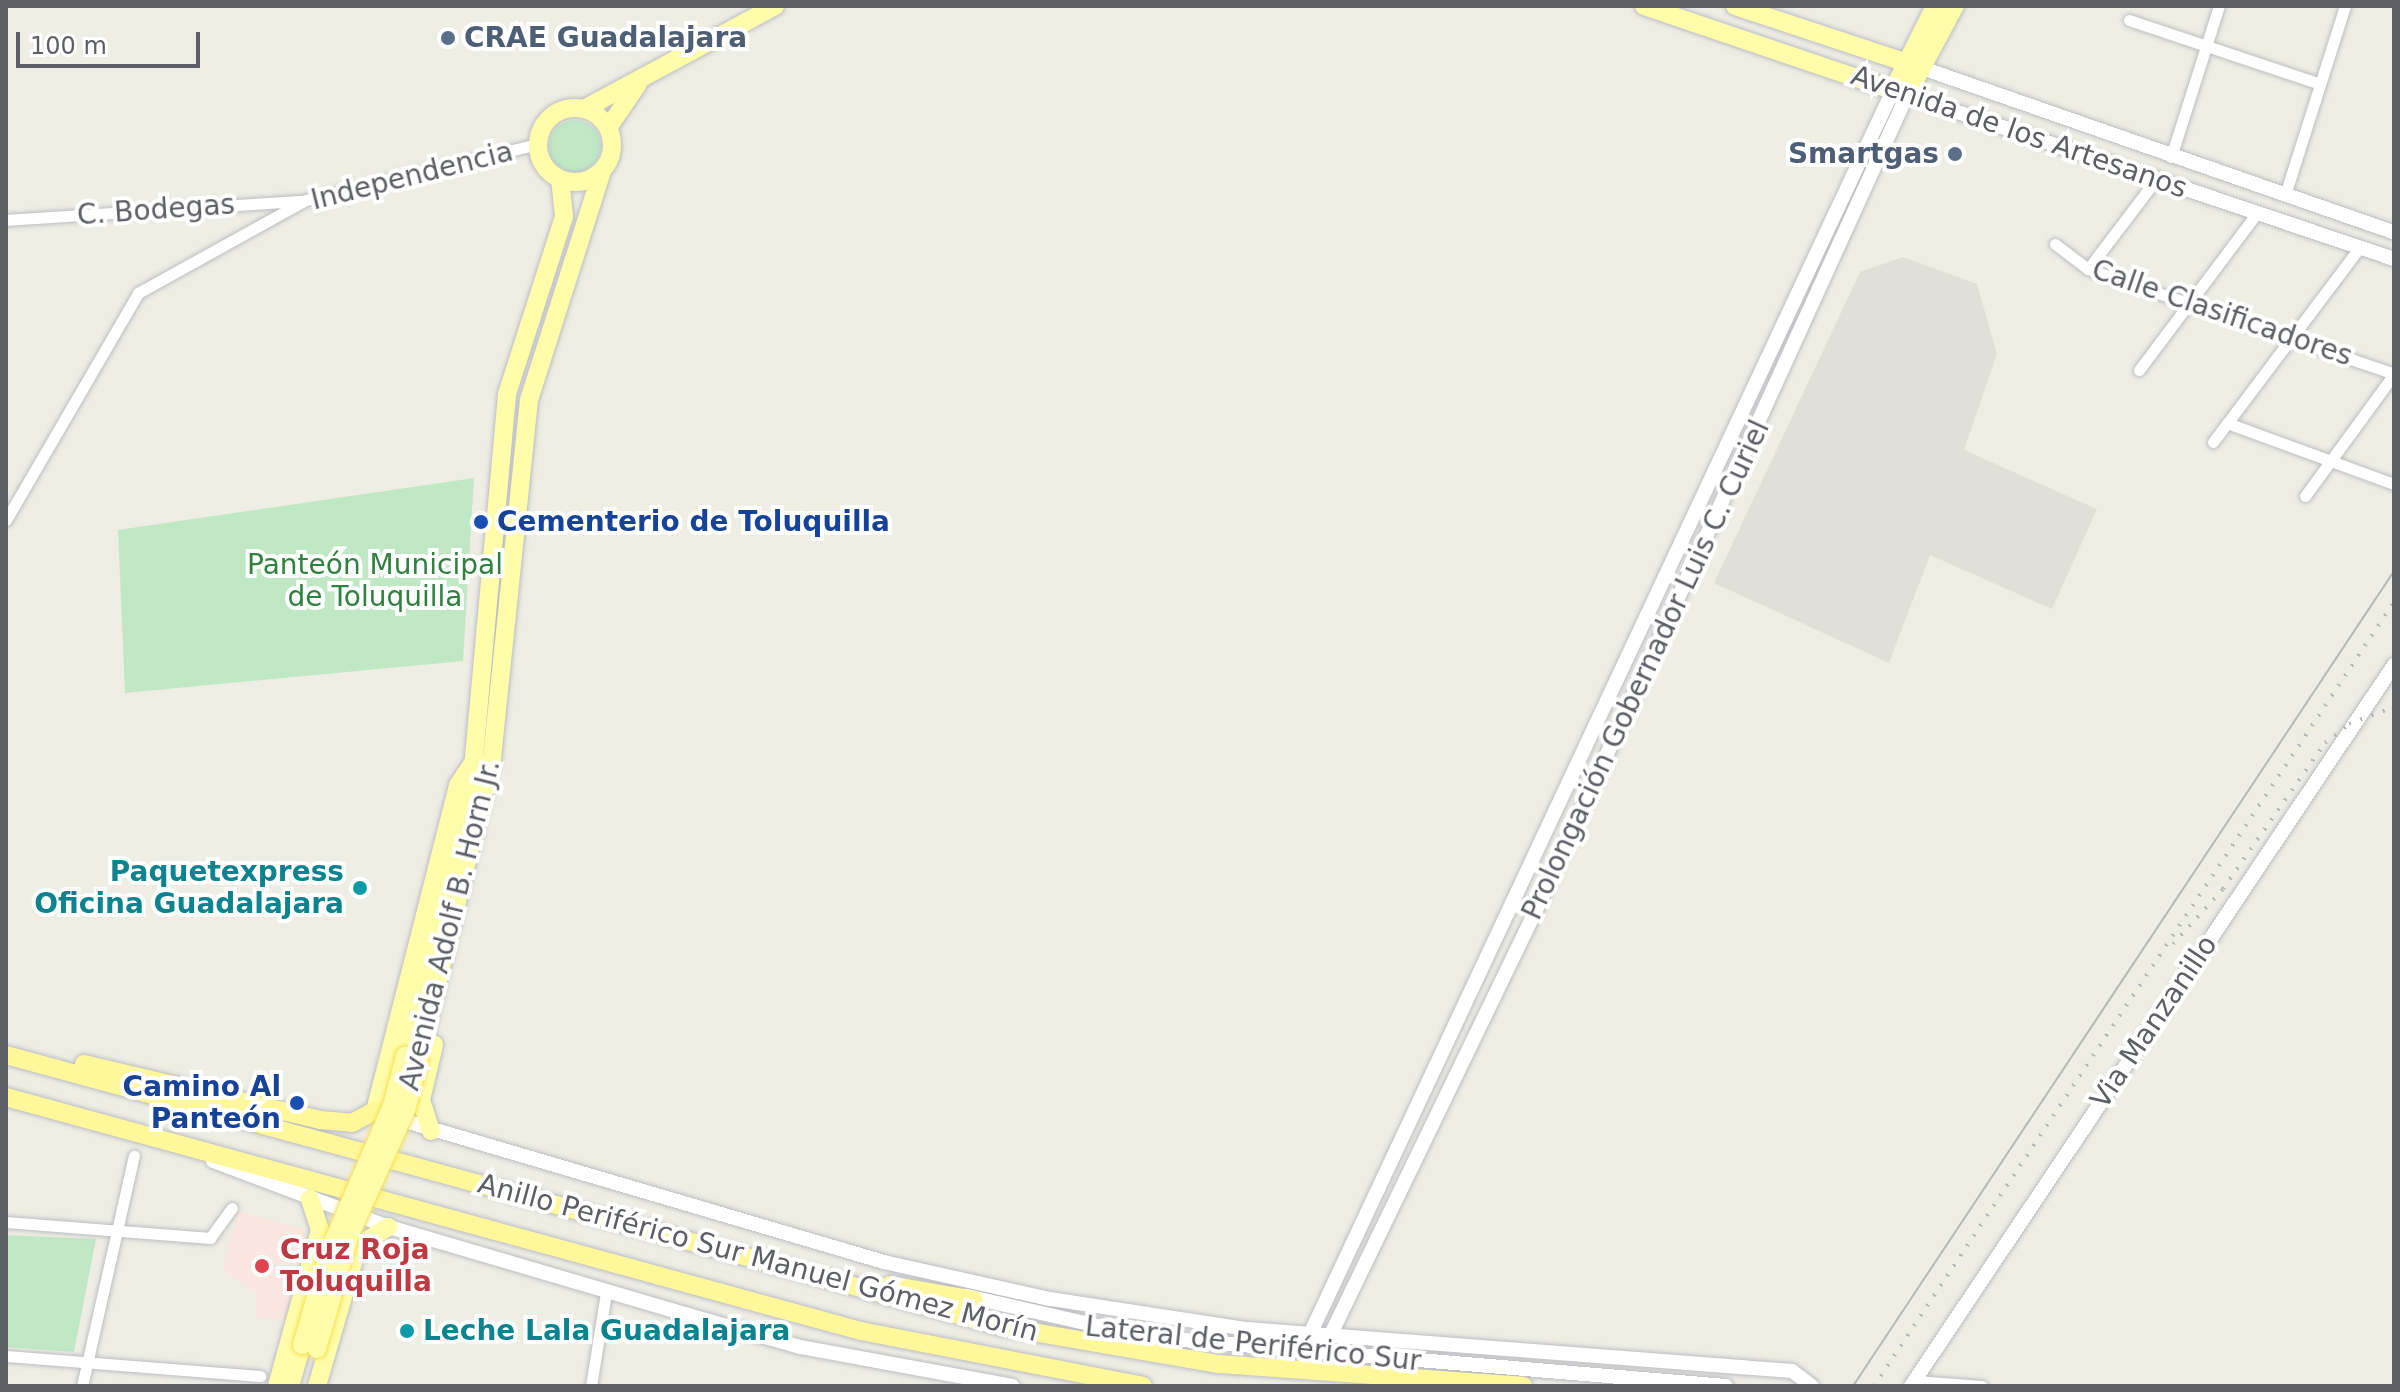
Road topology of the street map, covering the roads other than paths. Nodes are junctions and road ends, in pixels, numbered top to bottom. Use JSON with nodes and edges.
{"nodes":[{"id":1,"x":775,"y":6,"type":"edge"},
{"id":2,"x":1644,"y":6,"type":"edge"},
{"id":3,"x":1735,"y":6,"type":"edge"},
{"id":4,"x":1935,"y":6,"type":"edge"},
{"id":5,"x":1955,"y":6,"type":"edge"},
{"id":6,"x":2219,"y":6,"type":"edge"},
{"id":7,"x":2345,"y":6,"type":"edge"},
{"id":8,"x":2129,"y":20,"type":"dead end"},
{"id":9,"x":2207,"y":46,"type":"junction"},
{"id":10,"x":1915,"y":65,"type":"junction"},
{"id":11,"x":645,"y":75,"type":"junction"},
{"id":12,"x":2320,"y":84,"type":"junction"},
{"id":13,"x":1900,"y":93,"type":"junction"},
{"id":14,"x":584,"y":109,"type":"junction"},
{"id":15,"x":608,"y":128,"type":"junction"},
{"id":16,"x":538,"y":144,"type":"junction"},
{"id":17,"x":2171,"y":157,"type":"junction"},
{"id":18,"x":602,"y":171,"type":"junction"},
{"id":19,"x":2157,"y":178,"type":"junction"},
{"id":20,"x":560,"y":179,"type":"junction"},
{"id":21,"x":2238,"y":179,"type":"junction"},
{"id":22,"x":2285,"y":195,"type":"junction"},
{"id":23,"x":306,"y":200,"type":"junction"},
{"id":24,"x":2229,"y":203,"type":"junction"},
{"id":25,"x":2257,"y":213,"type":"junction"},
{"id":26,"x":6,"y":220,"type":"edge"},
{"id":27,"x":2394,"y":232,"type":"edge"},
{"id":28,"x":2055,"y":244,"type":"dead end"},
{"id":29,"x":2359,"y":248,"type":"junction"},
{"id":30,"x":2393,"y":257,"type":"edge"},
{"id":31,"x":2088,"y":269,"type":"junction"},
{"id":32,"x":2189,"y":303,"type":"junction"},
{"id":33,"x":2291,"y":338,"type":"junction"},
{"id":34,"x":2139,"y":370,"type":"dead end"},
{"id":35,"x":2394,"y":374,"type":"edge"},
{"id":36,"x":2227,"y":423,"type":"junction"},
{"id":37,"x":2213,"y":442,"type":"dead end"},
{"id":38,"x":2331,"y":461,"type":"junction"},
{"id":39,"x":2394,"y":484,"type":"edge"},
{"id":40,"x":2305,"y":496,"type":"dead end"},
{"id":41,"x":6,"y":520,"type":"edge"},
{"id":42,"x":2394,"y":665,"type":"edge"},
{"id":43,"x":484,"y":758,"type":"junction"},
{"id":44,"x":6,"y":1054,"type":"edge"},
{"id":45,"x":385,"y":1079,"type":"junction"},
{"id":46,"x":423,"y":1089,"type":"junction"},
{"id":47,"x":6,"y":1097,"type":"edge"},
{"id":48,"x":375,"y":1111,"type":"junction"},
{"id":49,"x":431,"y":1131,"type":"junction"},
{"id":50,"x":178,"y":1147,"type":"junction"},
{"id":51,"x":134,"y":1156,"type":"dead end"},
{"id":52,"x":310,"y":1199,"type":"junction"},
{"id":53,"x":232,"y":1208,"type":"dead end"},
{"id":54,"x":6,"y":1222,"type":"edge"},
{"id":55,"x":389,"y":1227,"type":"junction"},
{"id":56,"x":116,"y":1232,"type":"junction"},
{"id":57,"x":884,"y":1262,"type":"junction"},
{"id":58,"x":781,"y":1266,"type":"junction"},
{"id":59,"x":310,"y":1267,"type":"junction"},
{"id":60,"x":348,"y":1276,"type":"junction"},
{"id":61,"x":606,"y":1292,"type":"junction"},
{"id":62,"x":974,"y":1300,"type":"junction"},
{"id":63,"x":295,"y":1323,"type":"junction"},
{"id":64,"x":1312,"y":1330,"type":"junction"},
{"id":65,"x":1332,"y":1332,"type":"junction"},
{"id":66,"x":332,"y":1334,"type":"junction"},
{"id":67,"x":309,"y":1347,"type":"junction"},
{"id":68,"x":6,"y":1356,"type":"edge"},
{"id":69,"x":88,"y":1364,"type":"junction"},
{"id":70,"x":885,"y":1364,"type":"junction"},
{"id":71,"x":260,"y":1376,"type":"dead end"},
{"id":72,"x":933,"y":1382,"type":"edge"},
{"id":73,"x":1913,"y":1383,"type":"edge"},
{"id":74,"x":82,"y":1386,"type":"edge"},
{"id":75,"x":277,"y":1386,"type":"edge"},
{"id":76,"x":290,"y":1386,"type":"edge"},
{"id":77,"x":306,"y":1386,"type":"edge"},
{"id":78,"x":317,"y":1386,"type":"edge"},
{"id":79,"x":591,"y":1386,"type":"edge"},
{"id":80,"x":959,"y":1386,"type":"edge"},
{"id":81,"x":1012,"y":1386,"type":"edge"},
{"id":82,"x":1143,"y":1386,"type":"edge"},
{"id":83,"x":1523,"y":1386,"type":"edge"},
{"id":84,"x":1726,"y":1386,"type":"edge"},
{"id":85,"x":1812,"y":1386,"type":"edge"},
{"id":86,"x":1982,"y":1386,"type":"edge"}],
"edges":[{"from":1,"to":11,"type":"main road"},
{"from":2,"to":13,"type":"main road","name":"Avenida de los Artesanos"},
{"from":3,"to":10,"type":"main road","name":"Avenida de los Artesanos"},
{"from":4,"to":10,"type":"main road","name":"Prolongación Gobernador Luis C. Curiel"},
{"from":5,"to":10,"type":"main road","name":"Prolongación Gobernador Luis C. Curiel"},
{"from":6,"to":9,"type":"street"},
{"from":7,"to":12,"type":"street"},
{"from":8,"to":9,"type":"street"},
{"from":9,"to":12,"type":"street"},
{"from":9,"to":17,"type":"street"},
{"from":10,"to":13,"type":"main road","name":"Prolongación Gobernador Luis C. Curiel"},
{"from":10,"to":17,"type":"street","name":"Avenida de los Artesanos"},
{"from":11,"to":14,"type":"main road"},
{"from":11,"to":15,"type":"main road"},
{"from":12,"to":22,"type":"street"},
{"from":13,"to":19,"type":"street","name":"Avenida de los Artesanos"},
{"from":13,"to":64,"type":"street","name":"Prolongación Gobernador Luis C. Curiel"},
{"from":13,"to":65,"type":"street","name":"Prolongación Gobernador Luis C. Curiel"},
{"from":14,"to":15,"type":"main road"},
{"from":14,"to":16,"type":"main road"},
{"from":15,"to":18,"type":"main road"},
{"from":16,"to":20,"type":"main road"},
{"from":16,"to":23,"type":"street","name":"Independencia"},
{"from":17,"to":21,"type":"street","name":"Avenida de los Artesanos"},
{"from":18,"to":20,"type":"main road"},
{"from":18,"to":43,"type":"main road","name":"Avenida Adolf B. Horn Jr."},
{"from":19,"to":24,"type":"street","name":"Avenida de los Artesanos"},
{"from":19,"to":31,"type":"street"},
{"from":20,"to":43,"type":"main road","name":"Avenida Adolf B. Horn Jr."},
{"from":21,"to":22,"type":"street","name":"Avenida de los Artesanos"},
{"from":21,"to":24,"type":"street"},
{"from":22,"to":27,"type":"street","name":"Avenida de los Artesanos"},
{"from":23,"to":26,"type":"street","name":"C. Bodegas"},
{"from":23,"to":41,"type":"street","name":"Independencia"},
{"from":24,"to":25,"type":"street","name":"Avenida de los Artesanos"},
{"from":25,"to":29,"type":"street","name":"Avenida de los Artesanos"},
{"from":25,"to":32,"type":"street"},
{"from":28,"to":31,"type":"street","name":"Calle Clasificadores"},
{"from":29,"to":30,"type":"street","name":"Avenida de los Artesanos"},
{"from":29,"to":33,"type":"street"},
{"from":31,"to":32,"type":"street","name":"Calle Clasificadores"},
{"from":32,"to":33,"type":"street","name":"Calle Clasificadores"},
{"from":32,"to":34,"type":"street"},
{"from":33,"to":35,"type":"street","name":"Calle Clasificadores"},
{"from":33,"to":36,"type":"street"},
{"from":35,"to":38,"type":"street"},
{"from":36,"to":37,"type":"street"},
{"from":36,"to":38,"type":"street"},
{"from":38,"to":39,"type":"street"},
{"from":38,"to":40,"type":"street"},
{"from":42,"to":73,"type":"street","name":"Via Manzanillo"},
{"from":43,"to":45,"type":"main road"},
{"from":43,"to":46,"type":"main road"},
{"from":43,"to":67,"type":"main road","name":"Avenida Adolf B. Horn Jr.","bridge":true},
{"from":44,"to":48,"type":"highway"},
{"from":44,"to":58,"type":"highway","name":"Anillo Periférico Sur Manuel Gómez Morín"},
{"from":45,"to":46,"type":"main road"},
{"from":45,"to":48,"type":"main road"},
{"from":46,"to":49,"type":"main road"},
{"from":47,"to":50,"type":"highway","name":"Anillo Periférico Sur Manuel Gómez Morín"},
{"from":48,"to":49,"type":"street"},
{"from":49,"to":57,"type":"street"},
{"from":50,"to":52,"type":"street"},
{"from":50,"to":82,"type":"highway","name":"Anillo Periférico Sur Manuel Gómez Morín"},
{"from":51,"to":56,"type":"street"},
{"from":52,"to":55,"type":"street"},
{"from":52,"to":59,"type":"main road"},
{"from":53,"to":56,"type":"street"},
{"from":54,"to":56,"type":"street"},
{"from":55,"to":60,"type":"main road"},
{"from":55,"to":61,"type":"street"},
{"from":56,"to":69,"type":"street"},
{"from":57,"to":62,"type":"street","name":"Lateral de Periférico Sur"},
{"from":57,"to":64,"type":"street"},
{"from":58,"to":62,"type":"highway"},
{"from":58,"to":83,"type":"highway","name":"Anillo Periférico Sur Manuel Gómez Morín"},
{"from":59,"to":60,"type":"main road"},
{"from":59,"to":63,"type":"main road"},
{"from":60,"to":66,"type":"main road"},
{"from":61,"to":70,"type":"street"},
{"from":61,"to":79,"type":"street"},
{"from":62,"to":84,"type":"street","name":"Lateral de Periférico Sur"},
{"from":63,"to":66,"type":"main road"},
{"from":63,"to":75,"type":"main road"},
{"from":64,"to":65,"type":"street"},
{"from":65,"to":85,"type":"street"},
{"from":66,"to":78,"type":"main road"},
{"from":67,"to":76,"type":"main road","name":"Avenida Adolf B. Horn Jr."},
{"from":67,"to":77,"type":"main road","name":"Avenida Adolf B. Horn Jr."},
{"from":68,"to":69,"type":"street"},
{"from":69,"to":71,"type":"street"},
{"from":69,"to":74,"type":"street"},
{"from":70,"to":72,"type":"street"},
{"from":70,"to":81,"type":"street"},
{"from":72,"to":80,"type":"street"},
{"from":73,"to":86,"type":"street"}]}
